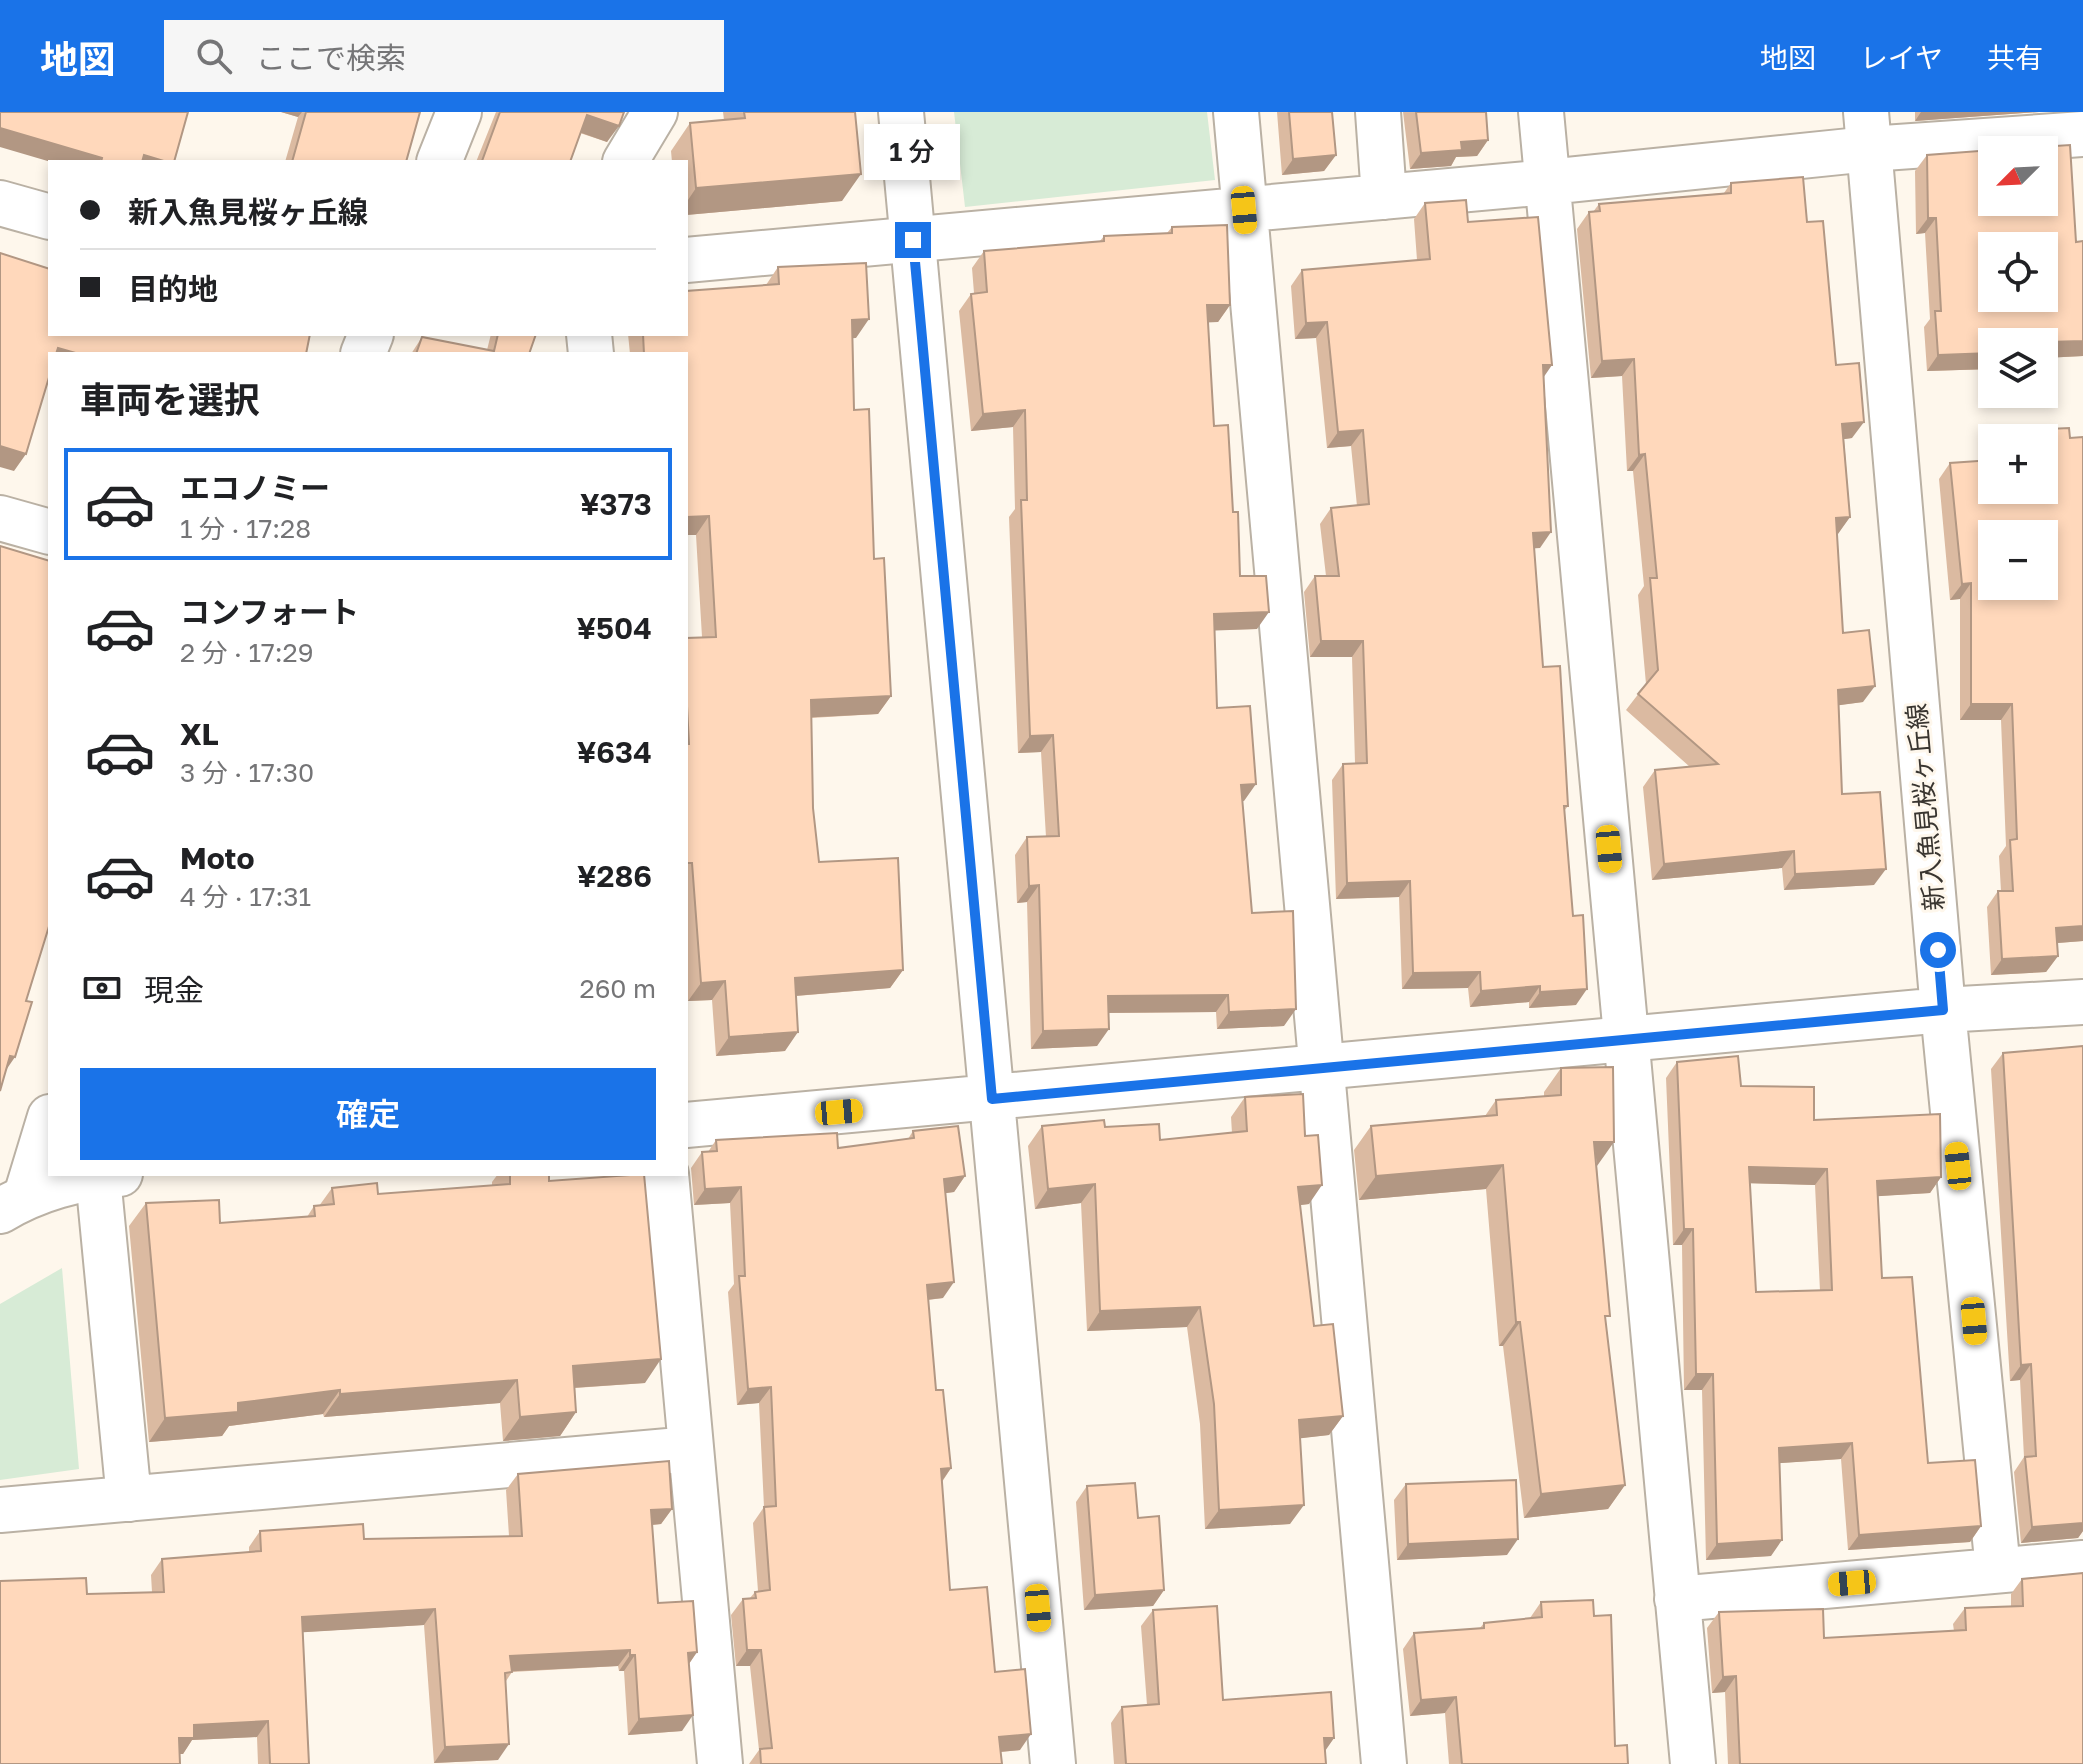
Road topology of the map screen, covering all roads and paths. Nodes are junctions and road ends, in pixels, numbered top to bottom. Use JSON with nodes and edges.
{"nodes":[{"id":1,"x":459,"y":112,"type":"edge"},
{"id":2,"x":655,"y":112,"type":"edge"},
{"id":3,"x":901,"y":112,"type":"edge"},
{"id":4,"x":1236,"y":112,"type":"edge"},
{"id":5,"x":1378,"y":112,"type":"edge"},
{"id":6,"x":1541,"y":112,"type":"edge"},
{"id":7,"x":1867,"y":130,"type":"edge"},
{"id":8,"x":2083,"y":134,"type":"edge"},
{"id":9,"x":440,"y":160,"type":"edge"},
{"id":10,"x":626,"y":160,"type":"edge"},
{"id":11,"x":1548,"y":182,"type":"junction"},
{"id":12,"x":1384,"y":197,"type":"junction"},
{"id":13,"x":0,"y":203,"type":"edge"},
{"id":14,"x":1244,"y":210,"type":"junction"},
{"id":15,"x":48,"y":216,"type":"edge"},
{"id":16,"x":913,"y":240,"type":"junction"},
{"id":17,"x":688,"y":260,"type":"edge"},
{"id":18,"x":0,"y":518,"type":"edge"},
{"id":19,"x":48,"y":531,"type":"edge"},
{"id":20,"x":2083,"y":1002,"type":"edge"},
{"id":21,"x":1943,"y":1010,"type":"junction"},
{"id":22,"x":1626,"y":1040,"type":"junction"},
{"id":23,"x":1321,"y":1069,"type":"junction"},
{"id":24,"x":992,"y":1099,"type":"junction"},
{"id":25,"x":48,"y":1122,"type":"edge"},
{"id":26,"x":688,"y":1125,"type":"edge"},
{"id":27,"x":102,"y":1176,"type":"edge"},
{"id":28,"x":109,"y":1176,"type":"edge"},
{"id":29,"x":666,"y":1176,"type":"edge"},
{"id":30,"x":13,"y":1204,"type":"edge"},
{"id":31,"x":691,"y":1449,"type":"junction"},
{"id":32,"x":129,"y":1499,"type":"junction"},
{"id":33,"x":0,"y":1510,"type":"edge"},
{"id":34,"x":2083,"y":1563,"type":"edge"},
{"id":35,"x":1998,"y":1570,"type":"junction"},
{"id":36,"x":1677,"y":1599,"type":"junction"},
{"id":37,"x":720,"y":1764,"type":"edge"},
{"id":38,"x":1053,"y":1764,"type":"edge"},
{"id":39,"x":1384,"y":1764,"type":"edge"},
{"id":40,"x":1693,"y":1764,"type":"edge"}],
"edges":[{"from":1,"to":9,"type":"street"},
{"from":2,"to":10,"type":"street"},
{"from":3,"to":16,"type":"street"},
{"from":4,"to":14,"type":"street"},
{"from":5,"to":12,"type":"street"},
{"from":6,"to":11,"type":"street"},
{"from":7,"to":8,"type":"street"},
{"from":7,"to":11,"type":"street"},
{"from":7,"to":21,"type":"street","name":"新入魚見桜ヶ丘線"},
{"from":11,"to":12,"type":"street"},
{"from":11,"to":22,"type":"street"},
{"from":12,"to":14,"type":"street"},
{"from":13,"to":15,"type":"street"},
{"from":14,"to":16,"type":"street"},
{"from":14,"to":23,"type":"street"},
{"from":16,"to":17,"type":"street"},
{"from":16,"to":24,"type":"street"},
{"from":18,"to":19,"type":"street"},
{"from":20,"to":21,"type":"street"},
{"from":21,"to":22,"type":"street"},
{"from":21,"to":35,"type":"street","name":"新入魚見桜ヶ丘線"},
{"from":22,"to":23,"type":"street"},
{"from":22,"to":36,"type":"street"},
{"from":23,"to":24,"type":"street"},
{"from":23,"to":39,"type":"street"},
{"from":24,"to":26,"type":"street"},
{"from":24,"to":38,"type":"street"},
{"from":25,"to":30,"type":"street"},
{"from":27,"to":30,"type":"street"},
{"from":28,"to":32,"type":"street"},
{"from":29,"to":31,"type":"street"},
{"from":31,"to":32,"type":"street"},
{"from":31,"to":37,"type":"street"},
{"from":32,"to":33,"type":"street"},
{"from":34,"to":35,"type":"street"},
{"from":35,"to":36,"type":"street"},
{"from":36,"to":40,"type":"street"}]}
